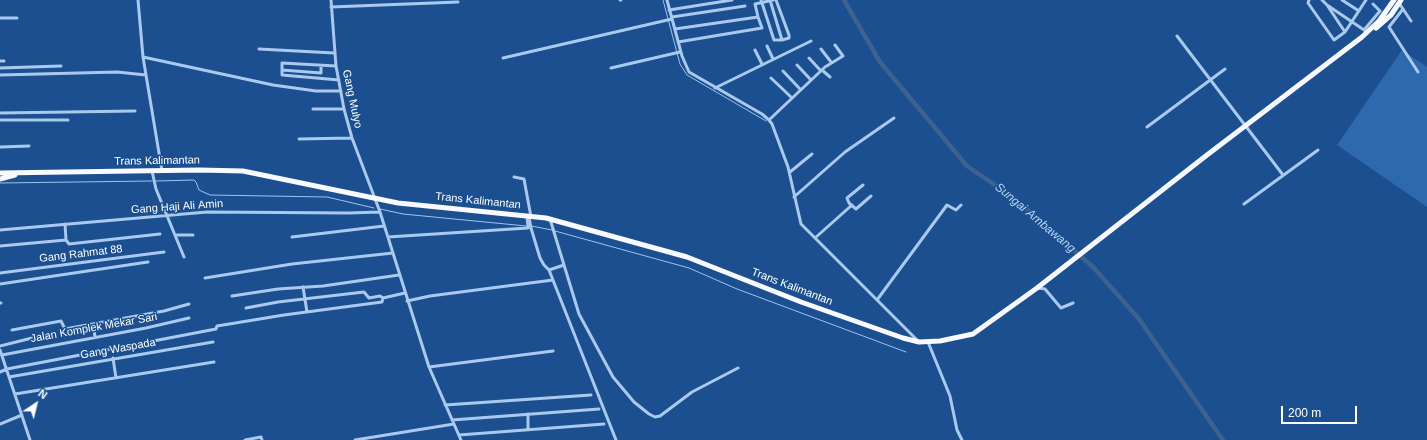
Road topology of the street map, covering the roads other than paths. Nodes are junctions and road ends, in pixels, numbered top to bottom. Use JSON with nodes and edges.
{"nodes":[{"id":1,"x":138,"y":0,"type":"edge"},
{"id":2,"x":331,"y":0,"type":"edge"},
{"id":3,"x":400,"y":0,"type":"edge"},
{"id":4,"x":667,"y":0,"type":"edge"},
{"id":5,"x":732,"y":0,"type":"edge"},
{"id":6,"x":771,"y":0,"type":"edge"},
{"id":7,"x":776,"y":0,"type":"edge"},
{"id":8,"x":1309,"y":0,"type":"edge"},
{"id":9,"x":1342,"y":0,"type":"edge"},
{"id":10,"x":1366,"y":0,"type":"edge"},
{"id":11,"x":1324,"y":1,"type":"edge"},
{"id":12,"x":1398,"y":1,"type":"edge"},
{"id":13,"x":458,"y":2,"type":"dead end"},
{"id":14,"x":762,"y":2,"type":"edge"},
{"id":15,"x":400,"y":4,"type":"junction"},
{"id":16,"x":1373,"y":4,"type":"dead end"},
{"id":17,"x":1328,"y":5,"type":"junction"},
{"id":18,"x":745,"y":6,"type":"dead end"},
{"id":19,"x":331,"y":7,"type":"junction"},
{"id":20,"x":1403,"y":9,"type":"junction"},
{"id":21,"x":670,"y":10,"type":"junction"},
{"id":22,"x":1359,"y":12,"type":"junction"},
{"id":23,"x":758,"y":17,"type":"junction"},
{"id":24,"x":0,"y":18,"type":"edge"},
{"id":25,"x":17,"y":18,"type":"dead end"},
{"id":26,"x":672,"y":18,"type":"junction"},
{"id":27,"x":1412,"y":21,"type":"dead end"},
{"id":28,"x":1352,"y":22,"type":"junction"},
{"id":29,"x":674,"y":29,"type":"junction"},
{"id":30,"x":1345,"y":32,"type":"junction"},
{"id":31,"x":1367,"y":32,"type":"junction"},
{"id":32,"x":1177,"y":36,"type":"dead end"},
{"id":33,"x":782,"y":40,"type":"junction"},
{"id":34,"x":811,"y":41,"type":"dead end"},
{"id":35,"x":678,"y":42,"type":"junction"},
{"id":36,"x":835,"y":44,"type":"dead end"},
{"id":37,"x":767,"y":46,"type":"dead end"},
{"id":38,"x":259,"y":49,"type":"dead end"},
{"id":39,"x":821,"y":49,"type":"dead end"},
{"id":40,"x":755,"y":50,"type":"dead end"},
{"id":41,"x":678,"y":52,"type":"junction"},
{"id":42,"x":334,"y":53,"type":"junction"},
{"id":43,"x":144,"y":57,"type":"junction"},
{"id":44,"x":503,"y":58,"type":"dead end"},
{"id":45,"x":809,"y":58,"type":"dead end"},
{"id":46,"x":773,"y":59,"type":"junction"},
{"id":47,"x":0,"y":61,"type":"edge"},
{"id":48,"x":4,"y":61,"type":"dead end"},
{"id":49,"x":831,"y":62,"type":"junction"},
{"id":50,"x":762,"y":64,"type":"junction"},
{"id":51,"x":797,"y":65,"type":"dead end"},
{"id":52,"x":61,"y":66,"type":"dead end"},
{"id":53,"x":321,"y":66,"type":"junction"},
{"id":54,"x":336,"y":66,"type":"junction"},
{"id":55,"x":0,"y":68,"type":"edge"},
{"id":56,"x":610,"y":68,"type":"dead end"},
{"id":57,"x":1225,"y":69,"type":"dead end"},
{"id":58,"x":282,"y":70,"type":"junction"},
{"id":59,"x":822,"y":70,"type":"junction"},
{"id":60,"x":783,"y":71,"type":"dead end"},
{"id":61,"x":1418,"y":72,"type":"dead end"},
{"id":62,"x":0,"y":75,"type":"edge"},
{"id":63,"x":146,"y":75,"type":"junction"},
{"id":64,"x":830,"y":77,"type":"dead end"},
{"id":65,"x":771,"y":78,"type":"dead end"},
{"id":66,"x":339,"y":80,"type":"junction"},
{"id":67,"x":811,"y":80,"type":"junction"},
{"id":68,"x":1211,"y":80,"type":"junction"},
{"id":69,"x":715,"y":88,"type":"junction"},
{"id":70,"x":800,"y":89,"type":"junction"},
{"id":71,"x":341,"y":91,"type":"junction"},
{"id":72,"x":792,"y":98,"type":"junction"},
{"id":73,"x":312,"y":109,"type":"dead end"},
{"id":74,"x":344,"y":109,"type":"junction"},
{"id":75,"x":135,"y":111,"type":"dead end"},
{"id":76,"x":0,"y":113,"type":"edge"},
{"id":77,"x":894,"y":118,"type":"dead end"},
{"id":78,"x":0,"y":120,"type":"edge"},
{"id":79,"x":68,"y":120,"type":"dead end"},
{"id":80,"x":769,"y":120,"type":"junction"},
{"id":81,"x":1245,"y":125,"type":"junction"},
{"id":82,"x":1147,"y":127,"type":"dead end"},
{"id":83,"x":352,"y":138,"type":"junction"},
{"id":84,"x":299,"y":139,"type":"dead end"},
{"id":85,"x":29,"y":146,"type":"dead end"},
{"id":86,"x":0,"y":147,"type":"edge"},
{"id":87,"x":1318,"y":150,"type":"dead end"},
{"id":88,"x":812,"y":154,"type":"dead end"},
{"id":89,"x":162,"y":170,"type":"junction"},
{"id":90,"x":152,"y":171,"type":"junction"},
{"id":91,"x":790,"y":172,"type":"junction"},
{"id":92,"x":0,"y":173,"type":"edge"},
{"id":93,"x":18,"y":174,"type":"junction"},
{"id":94,"x":1283,"y":175,"type":"junction"},
{"id":95,"x":514,"y":177,"type":"dead end"},
{"id":96,"x":0,"y":179,"type":"edge"},
{"id":97,"x":863,"y":185,"type":"dead end"},
{"id":98,"x":872,"y":196,"type":"dead end"},
{"id":99,"x":794,"y":197,"type":"junction"},
{"id":100,"x":375,"y":198,"type":"junction"},
{"id":101,"x":1244,"y":204,"type":"dead end"},
{"id":102,"x":852,"y":205,"type":"junction"},
{"id":103,"x":961,"y":205,"type":"dead end"},
{"id":104,"x":379,"y":210,"type":"junction"},
{"id":105,"x":166,"y":215,"type":"junction"},
{"id":106,"x":529,"y":216,"type":"junction"},
{"id":107,"x":550,"y":219,"type":"junction"},
{"id":108,"x":65,"y":224,"type":"junction"},
{"id":109,"x":384,"y":226,"type":"junction"},
{"id":110,"x":529,"y":226,"type":"junction"},
{"id":111,"x":0,"y":230,"type":"edge"},
{"id":112,"x":160,"y":234,"type":"dead end"},
{"id":113,"x":175,"y":235,"type":"junction"},
{"id":114,"x":193,"y":235,"type":"dead end"},
{"id":115,"x":292,"y":237,"type":"dead end"},
{"id":116,"x":388,"y":237,"type":"junction"},
{"id":117,"x":815,"y":238,"type":"junction"},
{"id":118,"x":66,"y":240,"type":"junction"},
{"id":119,"x":0,"y":246,"type":"edge"},
{"id":120,"x":164,"y":252,"type":"dead end"},
{"id":121,"x":393,"y":253,"type":"junction"},
{"id":122,"x":184,"y":257,"type":"dead end"},
{"id":123,"x":148,"y":262,"type":"dead end"},
{"id":124,"x":564,"y":265,"type":"junction"},
{"id":125,"x":549,"y":270,"type":"junction"},
{"id":126,"x":0,"y":273,"type":"edge"},
{"id":127,"x":399,"y":275,"type":"junction"},
{"id":128,"x":205,"y":278,"type":"dead end"},
{"id":129,"x":553,"y":280,"type":"junction"},
{"id":130,"x":0,"y":284,"type":"edge"},
{"id":131,"x":304,"y":287,"type":"junction"},
{"id":132,"x":1037,"y":288,"type":"junction"},
{"id":133,"x":405,"y":293,"type":"junction"},
{"id":134,"x":232,"y":296,"type":"dead end"},
{"id":135,"x":383,"y":298,"type":"junction"},
{"id":136,"x":305,"y":300,"type":"junction"},
{"id":137,"x":878,"y":300,"type":"junction"},
{"id":138,"x":408,"y":301,"type":"junction"},
{"id":139,"x":1073,"y":303,"type":"dead end"},
{"id":140,"x":189,"y":304,"type":"dead end"},
{"id":141,"x":246,"y":308,"type":"dead end"},
{"id":142,"x":306,"y":312,"type":"junction"},
{"id":143,"x":189,"y":318,"type":"dead end"},
{"id":144,"x":93,"y":324,"type":"junction"},
{"id":145,"x":12,"y":330,"type":"dead end"},
{"id":146,"x":36,"y":337,"type":"dead end"},
{"id":147,"x":95,"y":337,"type":"junction"},
{"id":148,"x":213,"y":342,"type":"dead end"},
{"id":149,"x":919,"y":342,"type":"junction"},
{"id":150,"x":928,"y":342,"type":"junction"},
{"id":151,"x":0,"y":346,"type":"edge"},
{"id":152,"x":0,"y":350,"type":"edge"},
{"id":153,"x":553,"y":351,"type":"dead end"},
{"id":154,"x":2,"y":356,"type":"edge"},
{"id":155,"x":113,"y":358,"type":"junction"},
{"id":156,"x":214,"y":362,"type":"dead end"},
{"id":157,"x":429,"y":367,"type":"junction"},
{"id":158,"x":738,"y":368,"type":"dead end"},
{"id":159,"x":7,"y":369,"type":"junction"},
{"id":160,"x":0,"y":372,"type":"edge"},
{"id":161,"x":10,"y":378,"type":"junction"},
{"id":162,"x":116,"y":378,"type":"junction"},
{"id":163,"x":15,"y":394,"type":"junction"},
{"id":164,"x":591,"y":395,"type":"dead end"},
{"id":165,"x":445,"y":406,"type":"junction"},
{"id":166,"x":599,"y":409,"type":"dead end"},
{"id":167,"x":528,"y":414,"type":"junction"},
{"id":168,"x":22,"y":415,"type":"junction"},
{"id":169,"x":452,"y":420,"type":"junction"},
{"id":170,"x":0,"y":424,"type":"edge"},
{"id":171,"x":454,"y":424,"type":"junction"},
{"id":172,"x":604,"y":424,"type":"dead end"},
{"id":173,"x":528,"y":429,"type":"junction"},
{"id":174,"x":459,"y":435,"type":"junction"},
{"id":175,"x":30,"y":440,"type":"edge"},
{"id":176,"x":245,"y":440,"type":"edge"},
{"id":177,"x":262,"y":440,"type":"edge"},
{"id":178,"x":354,"y":440,"type":"edge"},
{"id":179,"x":461,"y":440,"type":"edge"},
{"id":180,"x":616,"y":440,"type":"edge"},
{"id":181,"x":962,"y":440,"type":"edge"}],
"edges":[{"from":1,"to":43,"type":"street"},
{"from":2,"to":19,"type":"street","name":"Gang Mulyo"},
{"from":3,"to":15,"type":"street"},
{"from":4,"to":21,"type":"street"},
{"from":5,"to":21,"type":"street"},
{"from":6,"to":14,"type":"street"},
{"from":6,"to":33,"type":"street"},
{"from":7,"to":33,"type":"street"},
{"from":8,"to":30,"type":"street"},
{"from":9,"to":22,"type":"street"},
{"from":10,"to":22,"type":"street"},
{"from":11,"to":17,"type":"street"},
{"from":12,"to":20,"type":"street"},
{"from":12,"to":31,"type":"highway","name":"Trans Kalimantan"},
{"from":13,"to":15,"type":"street"},
{"from":14,"to":23,"type":"street"},
{"from":14,"to":33,"type":"street"},
{"from":15,"to":19,"type":"street"},
{"from":16,"to":31,"type":"street"},
{"from":17,"to":28,"type":"street"},
{"from":17,"to":30,"type":"street"},
{"from":18,"to":26,"type":"street"},
{"from":19,"to":42,"type":"street","name":"Gang Mulyo"},
{"from":20,"to":27,"type":"street"},
{"from":20,"to":61,"type":"street"},
{"from":21,"to":26,"type":"street"},
{"from":22,"to":28,"type":"street"},
{"from":23,"to":29,"type":"street"},
{"from":23,"to":35,"type":"street"},
{"from":24,"to":25,"type":"street"},
{"from":26,"to":29,"type":"street"},
{"from":26,"to":44,"type":"street"},
{"from":28,"to":30,"type":"street"},
{"from":28,"to":31,"type":"street"},
{"from":29,"to":35,"type":"street"},
{"from":31,"to":81,"type":"highway","name":"Trans Kalimantan"},
{"from":32,"to":68,"type":"street"},
{"from":34,"to":46,"type":"street"},
{"from":35,"to":41,"type":"street"},
{"from":36,"to":49,"type":"street"},
{"from":37,"to":46,"type":"street"},
{"from":38,"to":42,"type":"street"},
{"from":39,"to":49,"type":"street"},
{"from":40,"to":50,"type":"street"},
{"from":41,"to":56,"type":"street"},
{"from":41,"to":69,"type":"street"},
{"from":42,"to":54,"type":"street","name":"Gang Mulyo"},
{"from":43,"to":63,"type":"street"},
{"from":43,"to":71,"type":"street"},
{"from":45,"to":59,"type":"street"},
{"from":46,"to":50,"type":"street"},
{"from":47,"to":48,"type":"street"},
{"from":49,"to":59,"type":"street"},
{"from":50,"to":69,"type":"street"},
{"from":51,"to":67,"type":"street"},
{"from":52,"to":55,"type":"street"},
{"from":53,"to":54,"type":"street"},
{"from":53,"to":58,"type":"street"},
{"from":53,"to":58,"type":"street"},
{"from":54,"to":66,"type":"street","name":"Gang Mulyo"},
{"from":57,"to":68,"type":"street"},
{"from":58,"to":66,"type":"street"},
{"from":59,"to":64,"type":"street"},
{"from":59,"to":67,"type":"street"},
{"from":60,"to":70,"type":"street"},
{"from":62,"to":63,"type":"street"},
{"from":63,"to":89,"type":"street"},
{"from":65,"to":72,"type":"street"},
{"from":66,"to":71,"type":"street","name":"Gang Mulyo"},
{"from":67,"to":70,"type":"street"},
{"from":68,"to":81,"type":"street"},
{"from":68,"to":82,"type":"street"},
{"from":69,"to":80,"type":"street"},
{"from":70,"to":72,"type":"street"},
{"from":71,"to":74,"type":"street","name":"Gang Mulyo"},
{"from":72,"to":80,"type":"street"},
{"from":73,"to":74,"type":"street"},
{"from":74,"to":83,"type":"street","name":"Gang Mulyo"},
{"from":75,"to":76,"type":"street"},
{"from":77,"to":99,"type":"street"},
{"from":78,"to":79,"type":"street"},
{"from":80,"to":91,"type":"street"},
{"from":81,"to":94,"type":"street"},
{"from":81,"to":132,"type":"highway","name":"Trans Kalimantan"},
{"from":83,"to":84,"type":"street"},
{"from":83,"to":100,"type":"street","name":"Gang Mulyo"},
{"from":85,"to":86,"type":"street"},
{"from":87,"to":94,"type":"street"},
{"from":88,"to":91,"type":"street"},
{"from":89,"to":90,"type":"highway","name":"Trans Kalimantan"},
{"from":89,"to":100,"type":"highway","name":"Trans Kalimantan"},
{"from":90,"to":93,"type":"highway","name":"Trans Kalimantan"},
{"from":90,"to":105,"type":"street"},
{"from":91,"to":99,"type":"street"},
{"from":92,"to":93,"type":"highway","name":"Trans Kalimantan"},
{"from":93,"to":96,"type":"highway","name":"Trans Kalimantan"},
{"from":94,"to":101,"type":"street"},
{"from":95,"to":106,"type":"street"},
{"from":97,"to":102,"type":"street"},
{"from":98,"to":102,"type":"street"},
{"from":99,"to":117,"type":"street"},
{"from":100,"to":104,"type":"street","name":"Gang Mulyo"},
{"from":100,"to":106,"type":"highway","name":"Trans Kalimantan"},
{"from":102,"to":117,"type":"street"},
{"from":103,"to":137,"type":"street"},
{"from":104,"to":105,"type":"street","name":"Gang Haji Ali Amin"},
{"from":104,"to":109,"type":"street","name":"Gang Mulyo"},
{"from":105,"to":108,"type":"street","name":"Gang Haji Ali Amin"},
{"from":105,"to":113,"type":"street"},
{"from":106,"to":107,"type":"highway","name":"Trans Kalimantan"},
{"from":106,"to":110,"type":"street"},
{"from":107,"to":124,"type":"street"},
{"from":107,"to":149,"type":"highway","name":"Trans Kalimantan"},
{"from":108,"to":111,"type":"street","name":"Gang Haji Ali Amin"},
{"from":108,"to":118,"type":"street"},
{"from":109,"to":115,"type":"street"},
{"from":109,"to":116,"type":"street","name":"Gang Mulyo"},
{"from":110,"to":116,"type":"street"},
{"from":110,"to":125,"type":"street"},
{"from":112,"to":118,"type":"street"},
{"from":113,"to":114,"type":"street"},
{"from":113,"to":122,"type":"street"},
{"from":116,"to":121,"type":"street","name":"Gang Mulyo"},
{"from":117,"to":137,"type":"street"},
{"from":118,"to":119,"type":"street"},
{"from":120,"to":126,"type":"street","name":"Gang Rahmat 88"},
{"from":121,"to":127,"type":"street","name":"Gang Mulyo"},
{"from":121,"to":128,"type":"street"},
{"from":123,"to":130,"type":"street"},
{"from":124,"to":125,"type":"street"},
{"from":124,"to":158,"type":"street"},
{"from":125,"to":129,"type":"street"},
{"from":127,"to":131,"type":"street"},
{"from":127,"to":133,"type":"street","name":"Gang Mulyo"},
{"from":129,"to":138,"type":"street"},
{"from":129,"to":180,"type":"street"},
{"from":131,"to":134,"type":"street"},
{"from":131,"to":136,"type":"street"},
{"from":132,"to":139,"type":"street"},
{"from":132,"to":150,"type":"highway","name":"Trans Kalimantan"},
{"from":133,"to":135,"type":"street"},
{"from":133,"to":138,"type":"street","name":"Gang Mulyo"},
{"from":135,"to":136,"type":"street"},
{"from":135,"to":142,"type":"street"},
{"from":136,"to":141,"type":"street"},
{"from":136,"to":142,"type":"street"},
{"from":137,"to":149,"type":"street"},
{"from":138,"to":157,"type":"street","name":"Gang Mulyo"},
{"from":140,"to":144,"type":"street"},
{"from":142,"to":159,"type":"street"},
{"from":143,"to":147,"type":"street","name":"Jalan Komplek Mekar Sari"},
{"from":144,"to":145,"type":"street"},
{"from":144,"to":147,"type":"street"},
{"from":146,"to":151,"type":"street"},
{"from":147,"to":154,"type":"street","name":"Jalan Komplek Mekar Sari"},
{"from":148,"to":155,"type":"street","name":"Gang Waspada"},
{"from":149,"to":150,"type":"highway","name":"Trans Kalimantan"},
{"from":150,"to":181,"type":"street"},
{"from":152,"to":154,"type":"street"},
{"from":153,"to":157,"type":"street"},
{"from":154,"to":159,"type":"street"},
{"from":155,"to":161,"type":"street","name":"Gang Waspada"},
{"from":155,"to":162,"type":"street"},
{"from":156,"to":162,"type":"street"},
{"from":157,"to":165,"type":"street","name":"Gang Mulyo"},
{"from":159,"to":160,"type":"street"},
{"from":159,"to":161,"type":"street"},
{"from":161,"to":163,"type":"street"},
{"from":162,"to":163,"type":"street"},
{"from":163,"to":168,"type":"street"},
{"from":164,"to":165,"type":"street"},
{"from":165,"to":169,"type":"street","name":"Gang Mulyo"},
{"from":166,"to":167,"type":"street"},
{"from":167,"to":169,"type":"street"},
{"from":167,"to":173,"type":"street"},
{"from":168,"to":170,"type":"street"},
{"from":168,"to":175,"type":"street"},
{"from":169,"to":171,"type":"street","name":"Gang Mulyo"},
{"from":171,"to":174,"type":"street","name":"Gang Mulyo"},
{"from":171,"to":178,"type":"street"},
{"from":172,"to":173,"type":"street"},
{"from":173,"to":174,"type":"street"},
{"from":174,"to":179,"type":"street","name":"Gang Mulyo"},
{"from":176,"to":177,"type":"street"}]}
